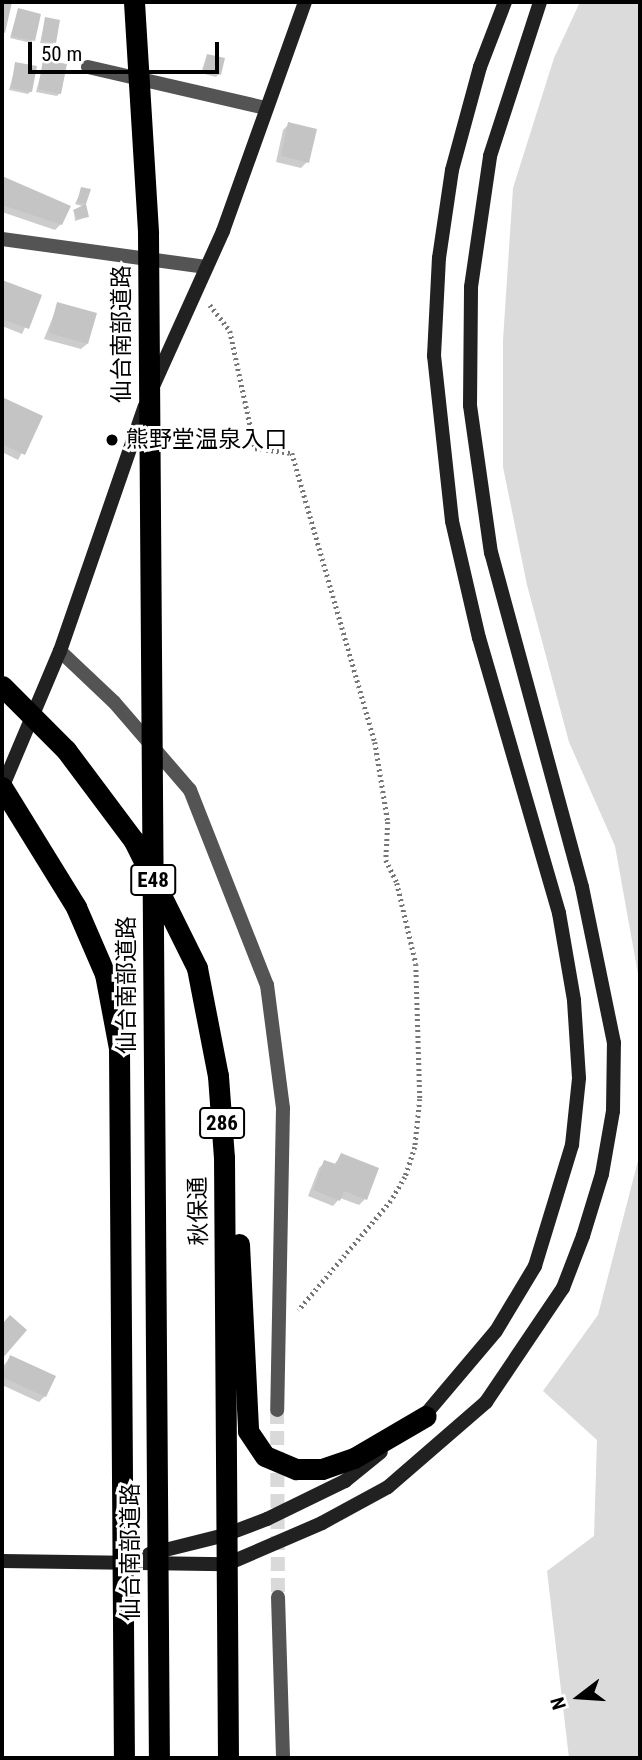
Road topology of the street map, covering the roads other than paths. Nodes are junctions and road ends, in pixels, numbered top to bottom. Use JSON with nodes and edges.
{"nodes":[{"id":1,"x":134,"y":2,"type":"edge"},
{"id":2,"x":305,"y":2,"type":"edge"},
{"id":3,"x":505,"y":2,"type":"edge"},
{"id":4,"x":540,"y":2,"type":"edge"},
{"id":5,"x":88,"y":67,"type":"dead end"},
{"id":6,"x":266,"y":108,"type":"junction"},
{"id":7,"x":2,"y":239,"type":"edge"},
{"id":8,"x":206,"y":267,"type":"junction"},
{"id":9,"x":60,"y":651,"type":"junction"},
{"id":10,"x":2,"y":687,"type":"edge"},
{"id":11,"x":2,"y":788,"type":"edge"},
{"id":12,"x":225,"y":1191,"type":"junction"},
{"id":13,"x":277,"y":1410,"type":"tunnel mouth"},
{"id":14,"x":426,"y":1416,"type":"junction"},
{"id":15,"x":225,"y":1535,"type":"junction"},
{"id":16,"x":2,"y":1561,"type":"edge"},
{"id":17,"x":121,"y":1561,"type":"junction"},
{"id":18,"x":226,"y":1564,"type":"junction"},
{"id":19,"x":278,"y":1597,"type":"tunnel mouth"},
{"id":20,"x":124,"y":1758,"type":"edge"},
{"id":21,"x":159,"y":1758,"type":"edge"},
{"id":22,"x":228,"y":1758,"type":"edge"},
{"id":23,"x":283,"y":1758,"type":"edge"}],
"edges":[{"from":1,"to":21,"type":"highway","name":"仙台南部道路","number":"E48"},
{"from":2,"to":6,"type":"street"},
{"from":3,"to":14,"type":"street"},
{"from":4,"to":18,"type":"street"},
{"from":5,"to":6,"type":"street"},
{"from":6,"to":8,"type":"street"},
{"from":7,"to":8,"type":"street"},
{"from":8,"to":9,"type":"street"},
{"from":9,"to":11,"type":"street"},
{"from":9,"to":13,"type":"street"},
{"from":10,"to":12,"type":"highway","name":"秋保通","number":"286"},
{"from":11,"to":17,"type":"highway"},
{"from":12,"to":14,"type":"highway"},
{"from":12,"to":15,"type":"highway","name":"秋保通","number":"286"},
{"from":14,"to":15,"type":"street"},
{"from":15,"to":17,"type":"street"},
{"from":15,"to":18,"type":"highway","name":"秋保通","number":"286"},
{"from":16,"to":17,"type":"street"},
{"from":17,"to":18,"type":"street"},
{"from":17,"to":20,"type":"highway"},
{"from":18,"to":22,"type":"highway","name":"秋保通","number":"286"},
{"from":19,"to":23,"type":"street"}]}
